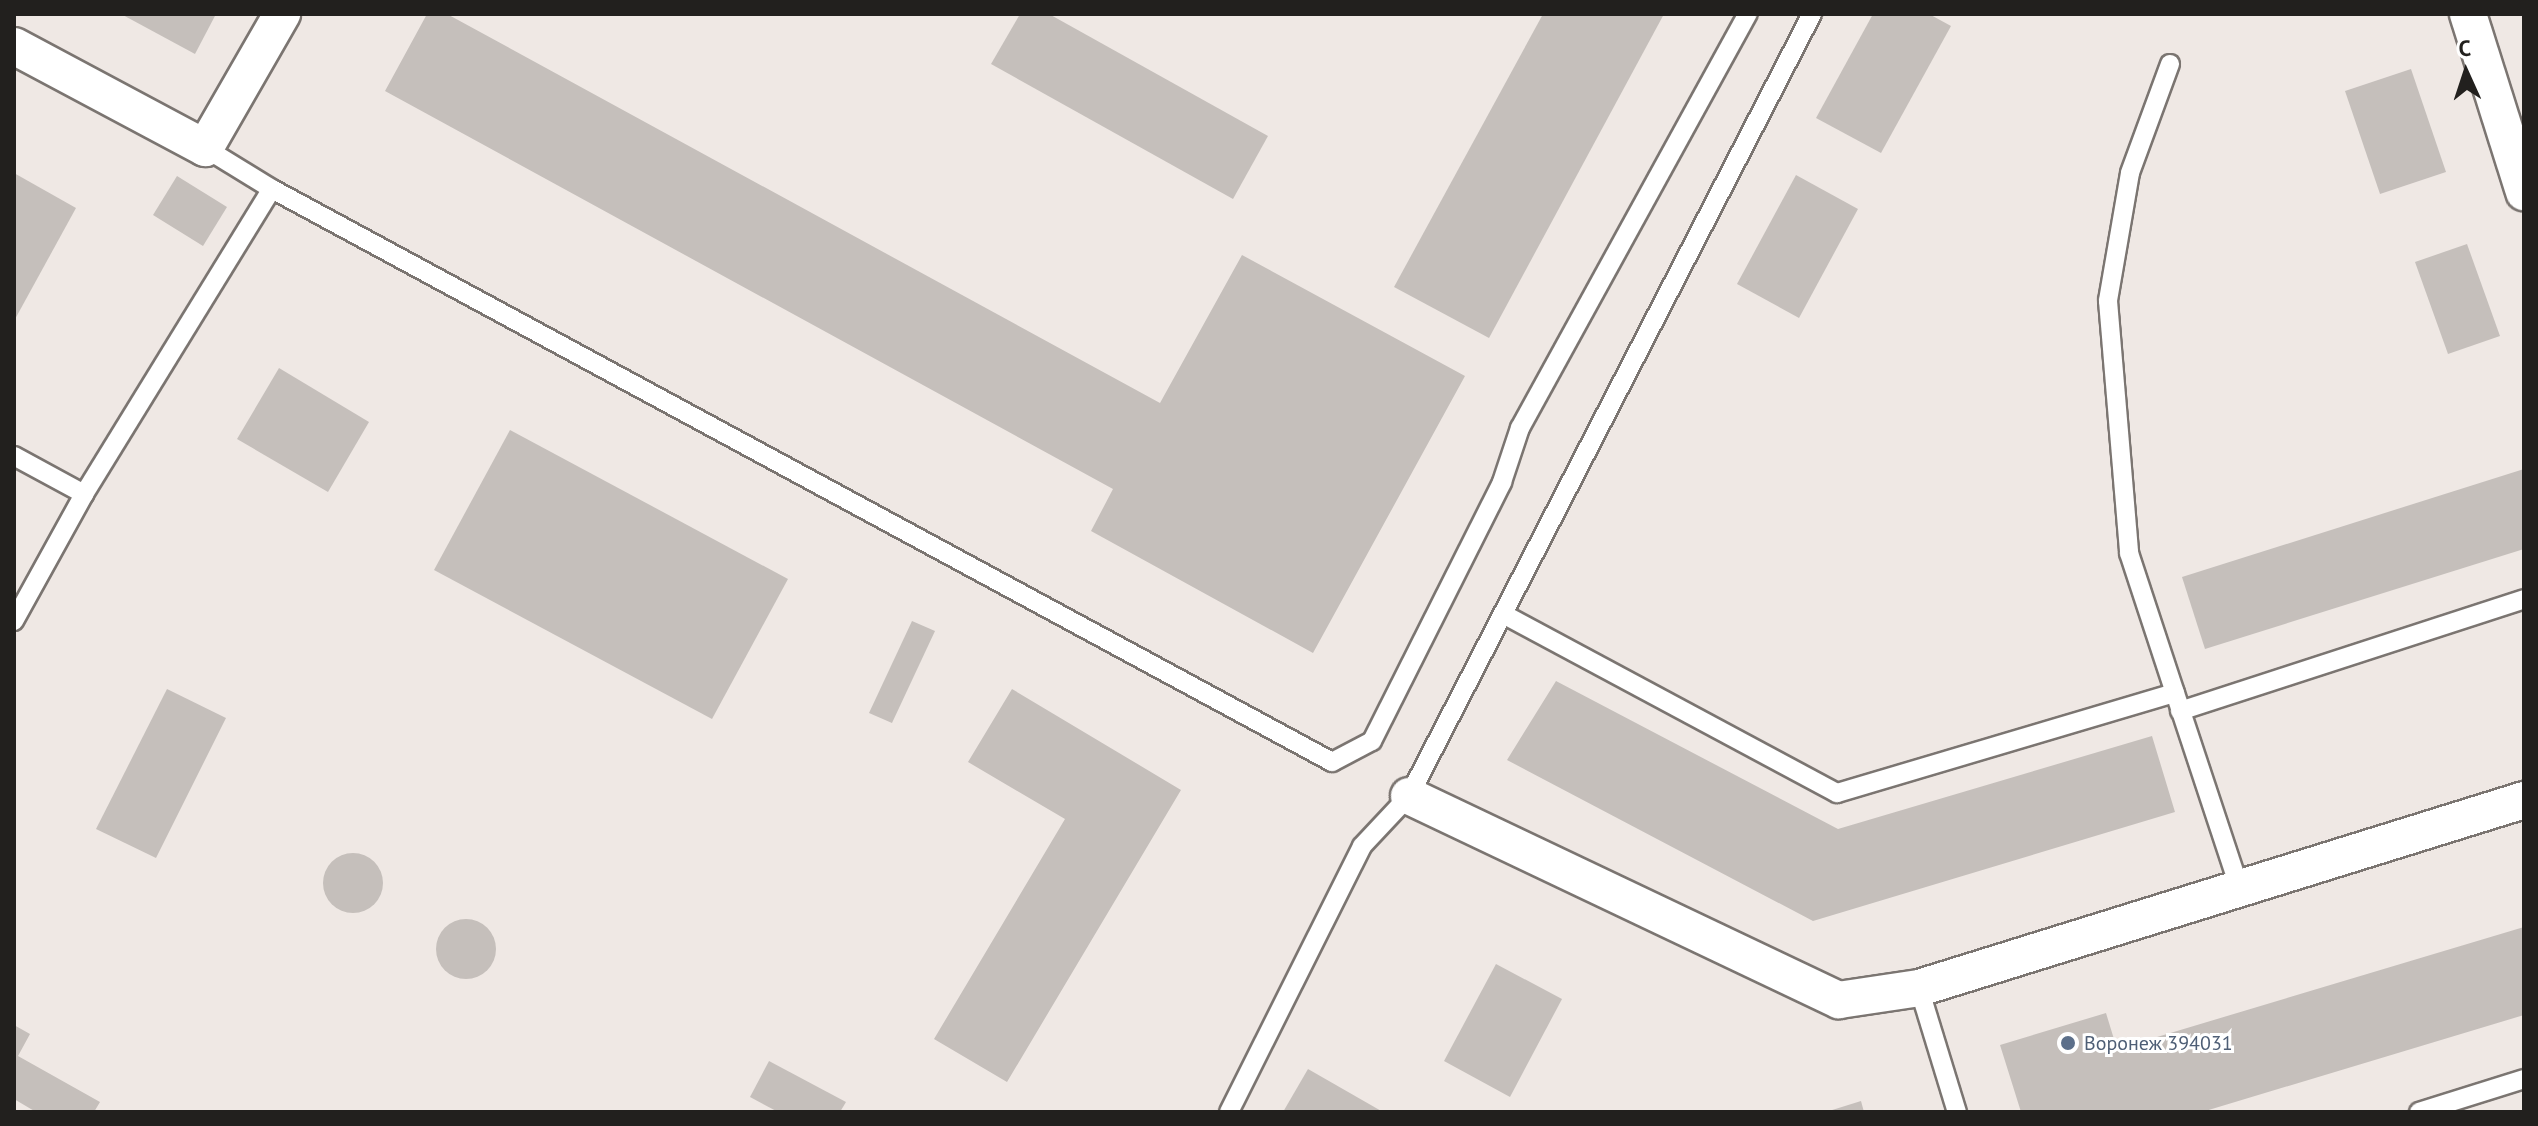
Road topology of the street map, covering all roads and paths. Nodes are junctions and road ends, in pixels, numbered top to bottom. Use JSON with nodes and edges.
{"nodes":[{"id":1,"x":282,"y":14,"type":"edge"},
{"id":2,"x":1748,"y":14,"type":"edge"},
{"id":3,"x":1812,"y":14,"type":"edge"},
{"id":4,"x":2468,"y":14,"type":"edge"},
{"id":5,"x":14,"y":46,"type":"edge"},
{"id":6,"x":2170,"y":64,"type":"dead end"},
{"id":7,"x":205,"y":148,"type":"junction"},
{"id":8,"x":272,"y":189,"type":"junction"},
{"id":9,"x":2524,"y":192,"type":"edge"},
{"id":10,"x":14,"y":456,"type":"edge"},
{"id":11,"x":84,"y":494,"type":"junction"},
{"id":12,"x":2524,"y":599,"type":"edge"},
{"id":13,"x":1503,"y":614,"type":"junction"},
{"id":14,"x":14,"y":621,"type":"edge"},
{"id":15,"x":2178,"y":702,"type":"junction"},
{"id":16,"x":1409,"y":796,"type":"junction"},
{"id":17,"x":2524,"y":800,"type":"edge"},
{"id":18,"x":2240,"y":889,"type":"junction"},
{"id":19,"x":1919,"y":988,"type":"junction"},
{"id":20,"x":2524,"y":1079,"type":"edge"},
{"id":21,"x":1229,"y":1112,"type":"edge"},
{"id":22,"x":1957,"y":1112,"type":"edge"},
{"id":23,"x":2419,"y":1112,"type":"edge"}],
"edges":[{"from":1,"to":7,"type":"street"},
{"from":2,"to":8,"type":"lane"},
{"from":3,"to":13,"type":"lane"},
{"from":4,"to":9,"type":"street"},
{"from":5,"to":7,"type":"street"},
{"from":6,"to":15,"type":"lane"},
{"from":7,"to":8,"type":"lane"},
{"from":8,"to":11,"type":"lane"},
{"from":10,"to":11,"type":"lane"},
{"from":11,"to":14,"type":"lane"},
{"from":12,"to":15,"type":"lane"},
{"from":13,"to":15,"type":"lane"},
{"from":13,"to":16,"type":"lane"},
{"from":15,"to":18,"type":"lane"},
{"from":16,"to":19,"type":"street"},
{"from":16,"to":21,"type":"lane"},
{"from":17,"to":18,"type":"street"},
{"from":18,"to":19,"type":"street"},
{"from":19,"to":22,"type":"lane"},
{"from":20,"to":23,"type":"lane"}]}
